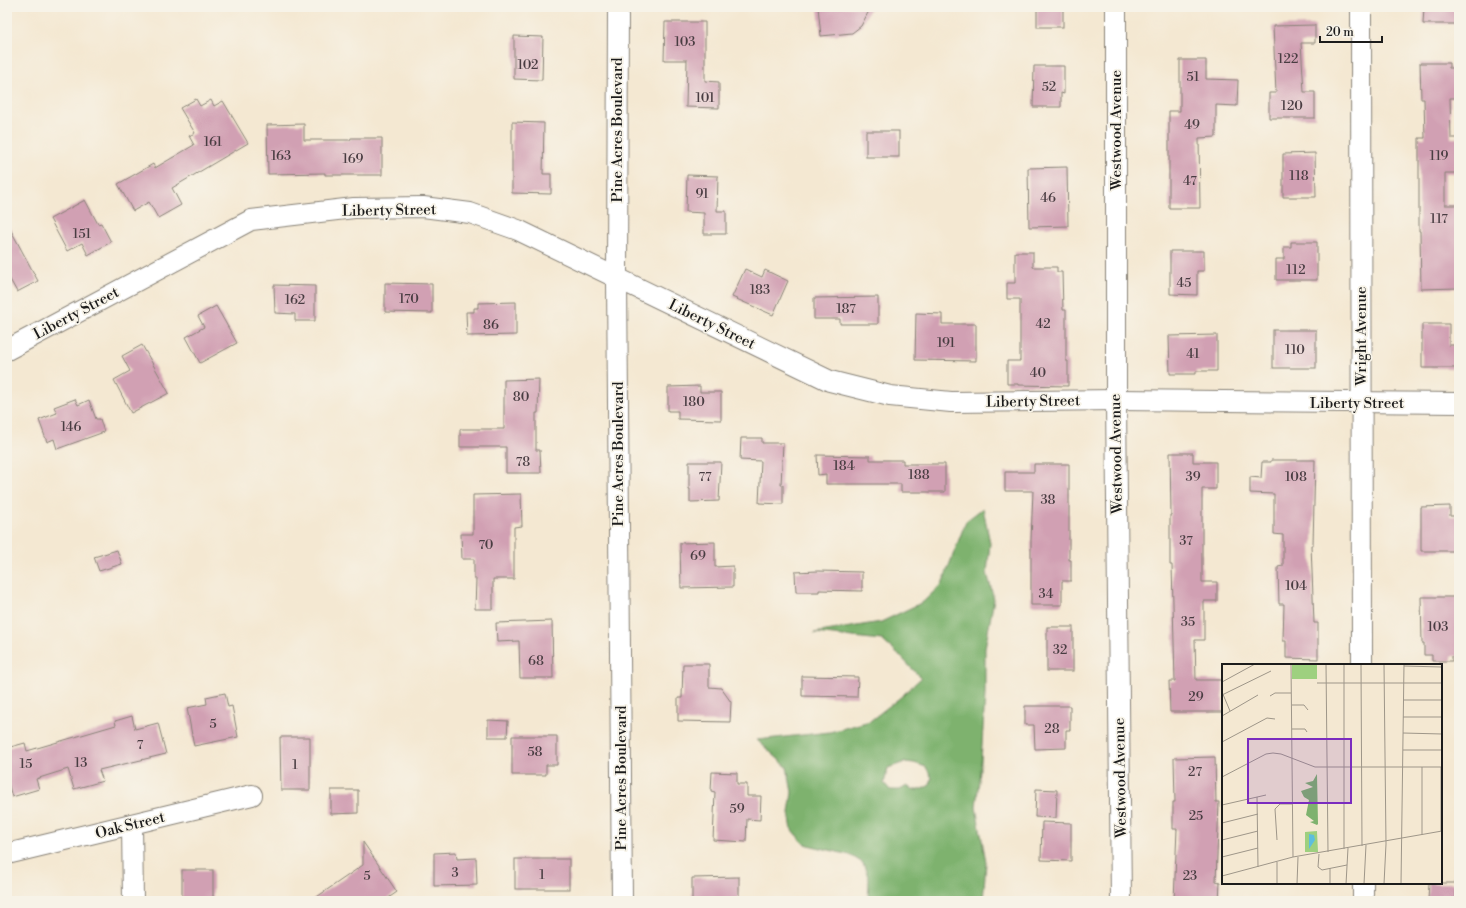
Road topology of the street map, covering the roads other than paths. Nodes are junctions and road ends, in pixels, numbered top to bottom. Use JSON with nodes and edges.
{"nodes":[{"id":1,"x":618,"y":7,"type":"edge"},
{"id":2,"x":1116,"y":7,"type":"edge"},
{"id":3,"x":1361,"y":7,"type":"edge"},
{"id":4,"x":617,"y":279,"type":"junction"},
{"id":5,"x":7,"y":350,"type":"edge"},
{"id":6,"x":1116,"y":400,"type":"junction"},
{"id":7,"x":1361,"y":403,"type":"junction"},
{"id":8,"x":1459,"y":403,"type":"edge"},
{"id":9,"x":1362,"y":664,"type":"edge"},
{"id":10,"x":252,"y":795,"type":"dead end"},
{"id":11,"x":132,"y":824,"type":"junction"},
{"id":12,"x":7,"y":854,"type":"edge"},
{"id":13,"x":1363,"y":884,"type":"edge"},
{"id":14,"x":133,"y":901,"type":"edge"},
{"id":15,"x":622,"y":901,"type":"edge"},
{"id":16,"x":1121,"y":901,"type":"edge"},
{"id":17,"x":1363,"y":901,"type":"edge"}],
"edges":[{"from":1,"to":4,"type":"street","name":"Pine Acres Boulevard"},
{"from":2,"to":6,"type":"street","name":"Westwood Avenue"},
{"from":3,"to":7,"type":"street","name":"Wright Avenue"},
{"from":4,"to":5,"type":"street","name":"Liberty Street"},
{"from":4,"to":6,"type":"street","name":"Liberty Street"},
{"from":4,"to":15,"type":"street","name":"Pine Acres Boulevard"},
{"from":6,"to":7,"type":"street","name":"Liberty Street"},
{"from":6,"to":16,"type":"street","name":"Westwood Avenue"},
{"from":7,"to":8,"type":"street","name":"Liberty Street"},
{"from":7,"to":9,"type":"street","name":"Wright Avenue"},
{"from":10,"to":11,"type":"street","name":"Oak Street"},
{"from":11,"to":12,"type":"street","name":"Oak Street"},
{"from":11,"to":14,"type":"street"},
{"from":13,"to":17,"type":"street"}]}
